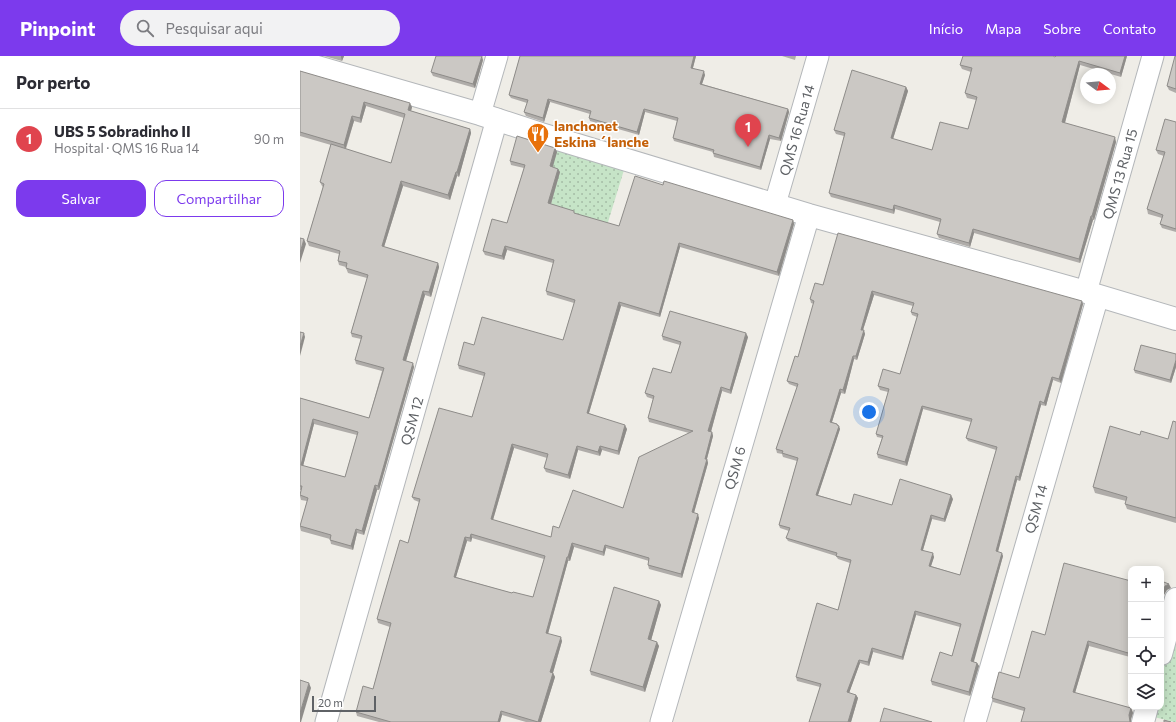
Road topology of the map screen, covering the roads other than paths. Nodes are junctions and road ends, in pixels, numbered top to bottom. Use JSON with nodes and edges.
{"nodes":[{"id":1,"x":497,"y":56,"type":"edge"},
{"id":2,"x":818,"y":56,"type":"edge"},
{"id":3,"x":1153,"y":56,"type":"edge"},
{"id":4,"x":300,"y":62,"type":"edge"},
{"id":5,"x":489,"y":116,"type":"junction"},
{"id":6,"x":775,"y":204,"type":"junction"},
{"id":7,"x":809,"y":215,"type":"junction"},
{"id":8,"x":1092,"y":294,"type":"junction"},
{"id":9,"x":1176,"y":319,"type":"edge"},
{"id":10,"x":1176,"y":599,"type":"edge"},
{"id":11,"x":1164,"y":643,"type":"edge"},
{"id":12,"x":1146,"y":710,"type":"edge"},
{"id":13,"x":326,"y":722,"type":"edge"},
{"id":14,"x":661,"y":722,"type":"edge"},
{"id":15,"x":975,"y":722,"type":"edge"},
{"id":16,"x":1142,"y":722,"type":"edge"}],
"edges":[{"from":1,"to":5,"type":"street","name":"QSM 12"},
{"from":2,"to":6,"type":"street","name":"QMS 16 Rua 14"},
{"from":3,"to":8,"type":"street","name":"QMS 13 Rua 15"},
{"from":4,"to":5,"type":"street"},
{"from":5,"to":6,"type":"street"},
{"from":5,"to":13,"type":"street","name":"QSM 12"},
{"from":6,"to":7,"type":"street"},
{"from":7,"to":8,"type":"street"},
{"from":7,"to":14,"type":"street","name":"QSM 6"},
{"from":8,"to":9,"type":"street"},
{"from":8,"to":15,"type":"street","name":"QSM 14"},
{"from":10,"to":11,"type":"street"},
{"from":12,"to":16,"type":"street"}]}
